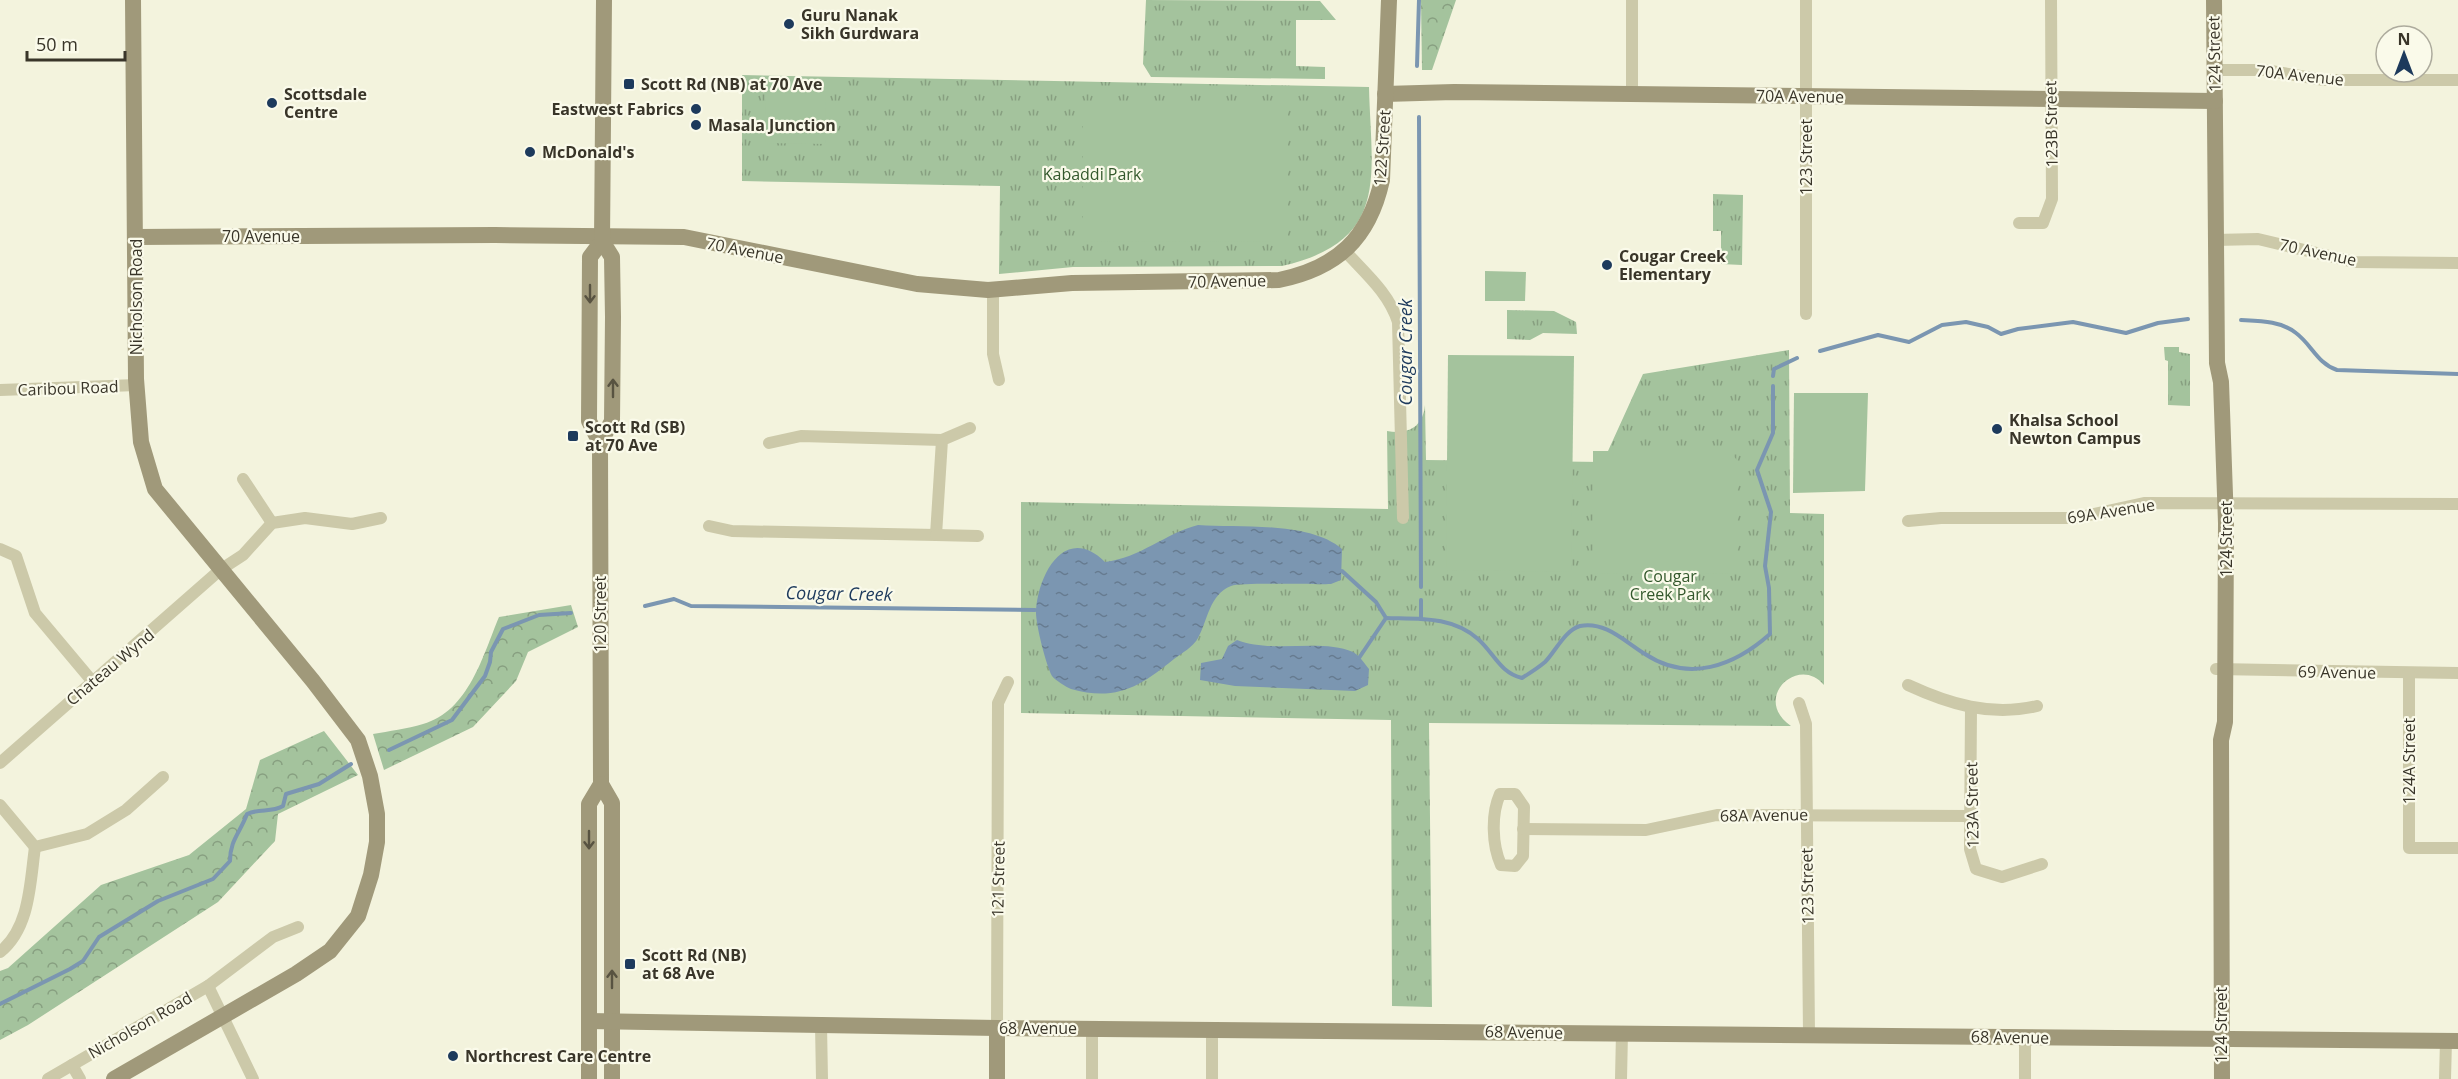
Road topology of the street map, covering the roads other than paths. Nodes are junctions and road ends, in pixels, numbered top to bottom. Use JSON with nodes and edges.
{"nodes":[{"id":1,"x":133,"y":0,"type":"edge"},
{"id":2,"x":604,"y":0,"type":"edge"},
{"id":3,"x":1389,"y":0,"type":"edge"},
{"id":4,"x":1632,"y":0,"type":"edge"},
{"id":5,"x":1806,"y":0,"type":"edge"},
{"id":6,"x":2051,"y":0,"type":"edge"},
{"id":7,"x":2214,"y":0,"type":"edge"},
{"id":8,"x":2214,"y":70,"type":"junction"},
{"id":9,"x":2458,"y":80,"type":"edge"},
{"id":10,"x":1385,"y":94,"type":"junction"},
{"id":11,"x":1632,"y":94,"type":"junction"},
{"id":12,"x":1806,"y":96,"type":"junction"},
{"id":13,"x":2051,"y":100,"type":"junction"},
{"id":14,"x":2214,"y":101,"type":"junction"},
{"id":15,"x":2019,"y":223,"type":"dead end"},
{"id":16,"x":136,"y":237,"type":"junction"},
{"id":17,"x":602,"y":238,"type":"junction"},
{"id":18,"x":2215,"y":240,"type":"junction"},
{"id":19,"x":1345,"y":251,"type":"junction"},
{"id":20,"x":2458,"y":263,"type":"edge"},
{"id":21,"x":993,"y":290,"type":"junction"},
{"id":22,"x":1806,"y":314,"type":"dead end"},
{"id":23,"x":999,"y":380,"type":"dead end"},
{"id":24,"x":137,"y":386,"type":"junction"},
{"id":25,"x":0,"y":390,"type":"edge"},
{"id":26,"x":970,"y":428,"type":"dead end"},
{"id":27,"x":942,"y":440,"type":"junction"},
{"id":28,"x":600,"y":443,"type":"junction"},
{"id":29,"x":769,"y":443,"type":"dead end"},
{"id":30,"x":243,"y":479,"type":"dead end"},
{"id":31,"x":2220,"y":502,"type":"junction"},
{"id":32,"x":2458,"y":504,"type":"edge"},
{"id":33,"x":381,"y":518,"type":"dead end"},
{"id":34,"x":1402,"y":518,"type":"dead end"},
{"id":35,"x":1908,"y":521,"type":"dead end"},
{"id":36,"x":272,"y":523,"type":"junction"},
{"id":37,"x":709,"y":526,"type":"dead end"},
{"id":38,"x":936,"y":535,"type":"junction"},
{"id":39,"x":978,"y":536,"type":"dead end"},
{"id":40,"x":0,"y":549,"type":"edge"},
{"id":41,"x":220,"y":570,"type":"junction"},
{"id":42,"x":2221,"y":669,"type":"junction"},
{"id":43,"x":2409,"y":673,"type":"junction"},
{"id":44,"x":2458,"y":674,"type":"edge"},
{"id":45,"x":92,"y":681,"type":"junction"},
{"id":46,"x":1008,"y":682,"type":"dead end"},
{"id":47,"x":1908,"y":685,"type":"dead end"},
{"id":48,"x":1799,"y":703,"type":"dead end"},
{"id":49,"x":2037,"y":706,"type":"dead end"},
{"id":50,"x":1971,"y":708,"type":"junction"},
{"id":51,"x":0,"y":763,"type":"edge"},
{"id":52,"x":163,"y":777,"type":"dead end"},
{"id":53,"x":601,"y":784,"type":"junction"},
{"id":54,"x":0,"y":805,"type":"edge"},
{"id":55,"x":1806,"y":814,"type":"junction"},
{"id":56,"x":1970,"y":816,"type":"junction"},
{"id":57,"x":1523,"y":829,"type":"junction"},
{"id":58,"x":35,"y":847,"type":"junction"},
{"id":59,"x":2458,"y":848,"type":"edge"},
{"id":60,"x":2042,"y":864,"type":"dead end"},
{"id":61,"x":298,"y":927,"type":"dead end"},
{"id":62,"x":0,"y":952,"type":"edge"},
{"id":63,"x":208,"y":986,"type":"junction"},
{"id":64,"x":222,"y":1016,"type":"junction"},
{"id":65,"x":590,"y":1021,"type":"junction"},
{"id":66,"x":612,"y":1021,"type":"junction"},
{"id":67,"x":821,"y":1025,"type":"junction"},
{"id":68,"x":997,"y":1028,"type":"junction"},
{"id":69,"x":1092,"y":1029,"type":"junction"},
{"id":70,"x":1212,"y":1030,"type":"junction"},
{"id":71,"x":1622,"y":1033,"type":"junction"},
{"id":72,"x":1809,"y":1035,"type":"junction"},
{"id":73,"x":2025,"y":1037,"type":"junction"},
{"id":74,"x":2222,"y":1039,"type":"junction"},
{"id":75,"x":2452,"y":1041,"type":"edge"},
{"id":76,"x":72,"y":1065,"type":"junction"},
{"id":77,"x":48,"y":1079,"type":"edge"},
{"id":78,"x":80,"y":1079,"type":"edge"},
{"id":79,"x":114,"y":1079,"type":"edge"},
{"id":80,"x":254,"y":1079,"type":"edge"},
{"id":81,"x":589,"y":1079,"type":"edge"},
{"id":82,"x":612,"y":1079,"type":"edge"},
{"id":83,"x":822,"y":1079,"type":"edge"},
{"id":84,"x":998,"y":1079,"type":"edge"},
{"id":85,"x":1092,"y":1079,"type":"edge"},
{"id":86,"x":1212,"y":1079,"type":"edge"},
{"id":87,"x":1622,"y":1079,"type":"edge"},
{"id":88,"x":2025,"y":1079,"type":"edge"},
{"id":89,"x":2222,"y":1079,"type":"edge"},
{"id":90,"x":2445,"y":1079,"type":"edge"}],
"edges":[{"from":1,"to":16,"type":"street","name":"Nicholson Road"},
{"from":2,"to":17,"type":"street","name":"120 Street"},
{"from":3,"to":10,"type":"street","name":"122 Street"},
{"from":4,"to":11,"type":"street"},
{"from":5,"to":12,"type":"street","name":"123 Street"},
{"from":6,"to":13,"type":"street","name":"123B Street"},
{"from":7,"to":8,"type":"street","name":"124 Street"},
{"from":8,"to":9,"type":"street","name":"70A Avenue"},
{"from":8,"to":14,"type":"street","name":"124 Street"},
{"from":10,"to":11,"type":"street","name":"70A Avenue"},
{"from":10,"to":19,"type":"street","name":"122 Street"},
{"from":11,"to":12,"type":"street","name":"70A Avenue"},
{"from":12,"to":13,"type":"street","name":"70A Avenue"},
{"from":12,"to":22,"type":"street","name":"123 Street"},
{"from":13,"to":14,"type":"street","name":"70A Avenue"},
{"from":13,"to":15,"type":"street","name":"123B Street"},
{"from":14,"to":18,"type":"street","name":"124 Street"},
{"from":16,"to":17,"type":"street","name":"70 Avenue"},
{"from":16,"to":24,"type":"street","name":"Nicholson Road"},
{"from":17,"to":21,"type":"street","name":"70 Avenue"},
{"from":28,"to":17,"type":"street","name":"120 Street","one_way":true},
{"from":17,"to":28,"type":"street","name":"120 Street","one_way":true},
{"from":18,"to":20,"type":"street","name":"70 Avenue"},
{"from":18,"to":31,"type":"street","name":"124 Street"},
{"from":19,"to":21,"type":"street","name":"70 Avenue"},
{"from":19,"to":34,"type":"street"},
{"from":21,"to":23,"type":"street"},
{"from":24,"to":25,"type":"street","name":"Caribou Road"},
{"from":24,"to":41,"type":"street","name":"Nicholson Road"},
{"from":26,"to":27,"type":"street"},
{"from":27,"to":29,"type":"street"},
{"from":27,"to":38,"type":"street"},
{"from":28,"to":53,"type":"street","name":"120 Street"},
{"from":30,"to":36,"type":"street"},
{"from":31,"to":32,"type":"street","name":"69A Avenue"},
{"from":31,"to":35,"type":"street","name":"69A Avenue"},
{"from":31,"to":42,"type":"street","name":"124 Street"},
{"from":33,"to":36,"type":"street"},
{"from":36,"to":41,"type":"street"},
{"from":37,"to":38,"type":"street"},
{"from":38,"to":39,"type":"street"},
{"from":40,"to":45,"type":"street"},
{"from":41,"to":45,"type":"street","name":"Chateau Wynd"},
{"from":41,"to":64,"type":"street","name":"Nicholson Road"},
{"from":42,"to":43,"type":"street","name":"69 Avenue"},
{"from":42,"to":74,"type":"street","name":"124 Street"},
{"from":43,"to":44,"type":"street","name":"69 Avenue"},
{"from":43,"to":59,"type":"street","name":"124A Street"},
{"from":45,"to":51,"type":"street","name":"Chateau Wynd"},
{"from":46,"to":68,"type":"street","name":"121 Street"},
{"from":47,"to":50,"type":"street"},
{"from":48,"to":55,"type":"street","name":"123 Street"},
{"from":49,"to":50,"type":"street"},
{"from":50,"to":56,"type":"street","name":"123A Street"},
{"from":52,"to":58,"type":"street"},
{"from":53,"to":65,"type":"street","name":"120 Street","one_way":true},
{"from":66,"to":53,"type":"street","name":"120 Street","one_way":true},
{"from":54,"to":58,"type":"street"},
{"from":55,"to":56,"type":"street","name":"68A Avenue"},
{"from":55,"to":57,"type":"street","name":"68A Avenue"},
{"from":55,"to":72,"type":"street","name":"123 Street"},
{"from":56,"to":60,"type":"street","name":"123A Street"},
{"from":57,"to":57,"type":"street"},
{"from":58,"to":62,"type":"street"},
{"from":61,"to":63,"type":"street","name":"Nicholson Road"},
{"from":63,"to":64,"type":"street","name":"Nicholson Road"},
{"from":63,"to":76,"type":"street","name":"Nicholson Road"},
{"from":64,"to":79,"type":"street","name":"Nicholson Road"},
{"from":64,"to":80,"type":"street"},
{"from":65,"to":66,"type":"street","name":"68 Avenue"},
{"from":65,"to":81,"type":"street","name":"120 Street"},
{"from":66,"to":67,"type":"street","name":"68 Avenue"},
{"from":66,"to":82,"type":"street","name":"120 Street"},
{"from":67,"to":68,"type":"street","name":"68 Avenue"},
{"from":67,"to":83,"type":"street"},
{"from":68,"to":69,"type":"street","name":"68 Avenue"},
{"from":68,"to":84,"type":"street","name":"121 Street"},
{"from":69,"to":70,"type":"street","name":"68 Avenue"},
{"from":69,"to":85,"type":"street"},
{"from":70,"to":71,"type":"street","name":"68 Avenue"},
{"from":70,"to":86,"type":"street"},
{"from":71,"to":72,"type":"street","name":"68 Avenue"},
{"from":71,"to":87,"type":"street"},
{"from":72,"to":73,"type":"street","name":"68 Avenue"},
{"from":73,"to":74,"type":"street","name":"68 Avenue"},
{"from":73,"to":88,"type":"street"},
{"from":74,"to":75,"type":"street","name":"68 Avenue"},
{"from":74,"to":89,"type":"street","name":"124 Street"},
{"from":75,"to":90,"type":"street"},
{"from":76,"to":77,"type":"street","name":"Nicholson Road"},
{"from":76,"to":78,"type":"street","name":"Nicholson Road"}]}
